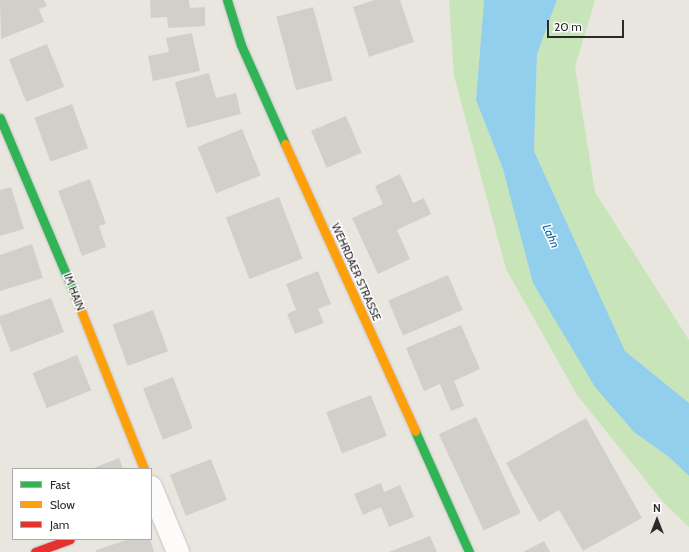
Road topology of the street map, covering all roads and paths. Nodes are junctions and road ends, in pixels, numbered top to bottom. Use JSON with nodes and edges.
{"nodes":[{"id":1,"x":227,"y":0,"type":"edge"},
{"id":2,"x":0,"y":118,"type":"edge"},
{"id":3,"x":144,"y":468,"type":"edge"},
{"id":4,"x":154,"y":501,"type":"edge"},
{"id":5,"x":67,"y":540,"type":"edge"},
{"id":6,"x":35,"y":552,"type":"edge"},
{"id":7,"x":178,"y":552,"type":"edge"},
{"id":8,"x":469,"y":552,"type":"edge"}],
"edges":[{"from":1,"to":8,"type":"main road","name":"WEHRDAER STRASSE"},
{"from":2,"to":3,"type":"main road","name":"IM HAIN"},
{"from":4,"to":7,"type":"street"},
{"from":5,"to":6,"type":"main road"}]}
